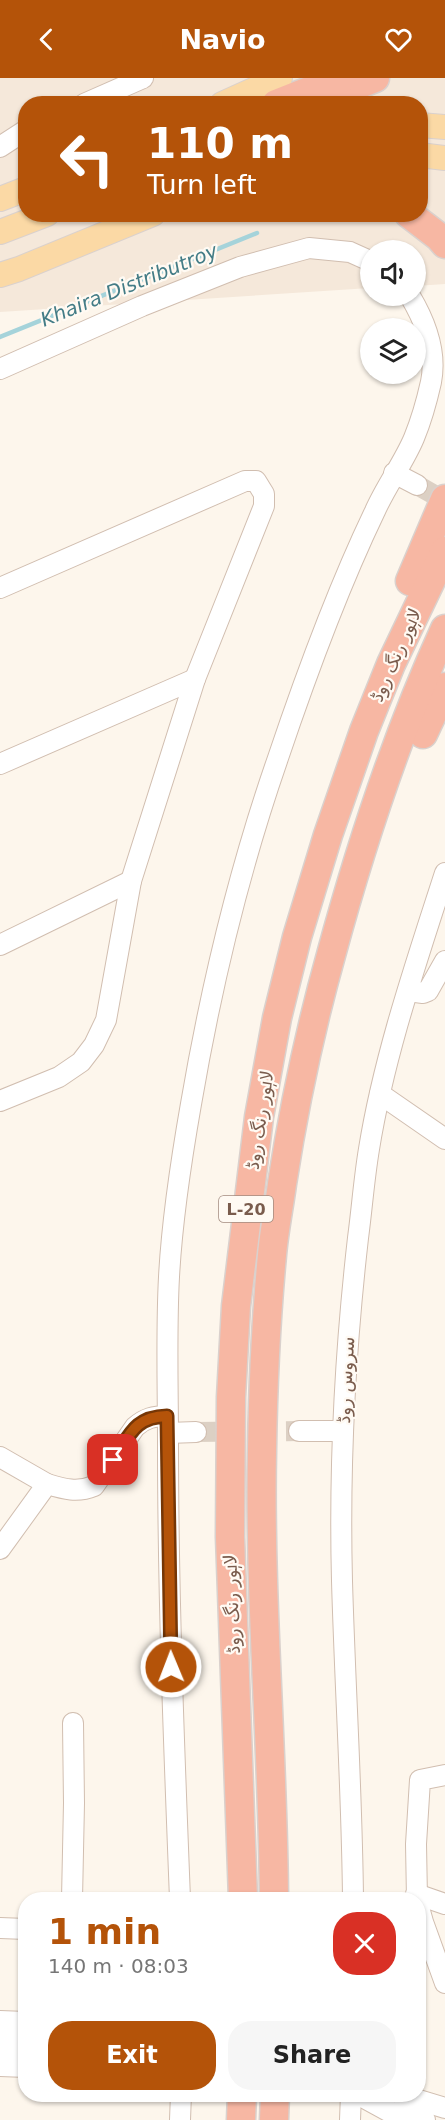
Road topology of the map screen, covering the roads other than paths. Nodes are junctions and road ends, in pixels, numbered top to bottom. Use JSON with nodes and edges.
{"nodes":[{"id":1,"x":143,"y":78,"type":"edge"},
{"id":2,"x":280,"y":78,"type":"edge"},
{"id":3,"x":342,"y":78,"type":"edge"},
{"id":4,"x":375,"y":78,"type":"edge"},
{"id":5,"x":102,"y":96,"type":"edge"},
{"id":6,"x":240,"y":96,"type":"edge"},
{"id":7,"x":296,"y":96,"type":"edge"},
{"id":8,"x":331,"y":96,"type":"edge"},
{"id":9,"x":428,"y":126,"type":"edge"},
{"id":10,"x":445,"y":127,"type":"edge"},
{"id":11,"x":18,"y":135,"type":"edge"},
{"id":12,"x":0,"y":147,"type":"edge"},
{"id":13,"x":428,"y":156,"type":"edge"},
{"id":14,"x":445,"y":158,"type":"edge"},
{"id":15,"x":18,"y":192,"type":"edge"},
{"id":16,"x":0,"y":199,"type":"edge"},
{"id":17,"x":26,"y":222,"type":"edge"},
{"id":18,"x":133,"y":222,"type":"edge"},
{"id":19,"x":419,"y":222,"type":"edge"},
{"id":20,"x":0,"y":232,"type":"edge"},
{"id":21,"x":445,"y":244,"type":"edge"},
{"id":22,"x":360,"y":256,"type":"edge"},
{"id":23,"x":0,"y":275,"type":"edge"},
{"id":24,"x":416,"y":306,"type":"edge"},
{"id":25,"x":0,"y":369,"type":"edge"},
{"id":26,"x":394,"y":473,"type":"junction"},
{"id":27,"x":417,"y":485,"type":"tunnel mouth"},
{"id":28,"x":445,"y":499,"type":"edge"},
{"id":29,"x":445,"y":551,"type":"edge"},
{"id":30,"x":0,"y":588,"type":"edge"},
{"id":31,"x":445,"y":629,"type":"edge"},
{"id":32,"x":391,"y":664,"type":"junction"},
{"id":33,"x":195,"y":679,"type":"junction"},
{"id":34,"x":445,"y":687,"type":"edge"},
{"id":35,"x":0,"y":764,"type":"edge"},
{"id":36,"x":445,"y":873,"type":"edge"},
{"id":37,"x":130,"y":880,"type":"junction"},
{"id":38,"x":348,"y":892,"type":"junction"},
{"id":39,"x":0,"y":945,"type":"edge"},
{"id":40,"x":445,"y":961,"type":"edge"},
{"id":41,"x":408,"y":991,"type":"junction"},
{"id":42,"x":380,"y":1094,"type":"junction"},
{"id":43,"x":0,"y":1101,"type":"edge"},
{"id":44,"x":443,"y":1133,"type":"edge"},
{"id":45,"x":168,"y":1424,"type":"junction"},
{"id":46,"x":298,"y":1431,"type":"tunnel mouth"},
{"id":47,"x":343,"y":1431,"type":"junction"},
{"id":48,"x":196,"y":1432,"type":"tunnel mouth"},
{"id":49,"x":0,"y":1457,"type":"edge"},
{"id":50,"x":47,"y":1484,"type":"junction"},
{"id":51,"x":0,"y":1549,"type":"edge"},
{"id":52,"x":73,"y":1723,"type":"dead end"},
{"id":53,"x":445,"y":1775,"type":"edge"},
{"id":54,"x":72,"y":1892,"type":"edge"},
{"id":55,"x":180,"y":1892,"type":"edge"},
{"id":56,"x":243,"y":1892,"type":"edge"},
{"id":57,"x":274,"y":1892,"type":"edge"},
{"id":58,"x":353,"y":1892,"type":"edge"},
{"id":59,"x":417,"y":1892,"type":"edge"},
{"id":60,"x":426,"y":1901,"type":"edge"},
{"id":61,"x":445,"y":1904,"type":"edge"},
{"id":62,"x":0,"y":1928,"type":"edge"},
{"id":63,"x":18,"y":1929,"type":"edge"},
{"id":64,"x":426,"y":1930,"type":"edge"},
{"id":65,"x":445,"y":1983,"type":"edge"},
{"id":66,"x":0,"y":2021,"type":"edge"},
{"id":67,"x":18,"y":2022,"type":"edge"},
{"id":68,"x":0,"y":2036,"type":"edge"},
{"id":69,"x":18,"y":2037,"type":"edge"},
{"id":70,"x":0,"y":2052,"type":"edge"},
{"id":71,"x":18,"y":2053,"type":"edge"},
{"id":72,"x":0,"y":2066,"type":"edge"},
{"id":73,"x":18,"y":2067,"type":"edge"},
{"id":74,"x":426,"y":2088,"type":"edge"},
{"id":75,"x":445,"y":2094,"type":"edge"},
{"id":76,"x":181,"y":2102,"type":"edge"},
{"id":77,"x":242,"y":2102,"type":"edge"},
{"id":78,"x":275,"y":2102,"type":"edge"},
{"id":79,"x":351,"y":2102,"type":"edge"},
{"id":80,"x":372,"y":2102,"type":"edge"},
{"id":81,"x":425,"y":2102,"type":"edge"},
{"id":82,"x":445,"y":2108,"type":"edge"},
{"id":83,"x":180,"y":2120,"type":"edge"},
{"id":84,"x":241,"y":2120,"type":"edge"},
{"id":85,"x":274,"y":2120,"type":"edge"},
{"id":86,"x":350,"y":2120,"type":"edge"},
{"id":87,"x":425,"y":2120,"type":"edge"}],
"edges":[{"from":1,"to":5,"type":"street"},
{"from":2,"to":6,"type":"main road"},
{"from":3,"to":7,"type":"highway"},
{"from":4,"to":8,"type":"highway"},
{"from":9,"to":10,"type":"main road"},
{"from":11,"to":12,"type":"street"},
{"from":13,"to":14,"type":"main road"},
{"from":15,"to":16,"type":"main road"},
{"from":17,"to":20,"type":"main road"},
{"from":18,"to":23,"type":"main road"},
{"from":19,"to":21,"type":"highway"},
{"from":22,"to":25,"type":"street"},
{"from":24,"to":26,"type":"street"},
{"from":26,"to":27,"type":"street"},
{"from":26,"to":45,"type":"street"},
{"from":28,"to":32,"type":"highway"},
{"from":29,"to":32,"type":"highway","name":"لاہور رنگ روڈ","number":"L-20"},
{"from":30,"to":33,"type":"street"},
{"from":31,"to":38,"type":"highway","name":"لاہور رنگ روڈ","number":"L-20"},
{"from":32,"to":56,"type":"highway","name":"لاہور رنگ روڈ","number":"L-20"},
{"from":33,"to":35,"type":"street"},
{"from":33,"to":37,"type":"street"},
{"from":34,"to":38,"type":"highway"},
{"from":36,"to":41,"type":"street","name":"سروس روڈ"},
{"from":37,"to":39,"type":"street"},
{"from":37,"to":43,"type":"street"},
{"from":38,"to":57,"type":"highway","name":"لاہور رنگ روڈ","number":"L-20"},
{"from":40,"to":41,"type":"street"},
{"from":41,"to":42,"type":"street","name":"سروس روڈ"},
{"from":42,"to":44,"type":"street"},
{"from":42,"to":47,"type":"street","name":"سروس روڈ"},
{"from":45,"to":48,"type":"street"},
{"from":45,"to":50,"type":"street"},
{"from":45,"to":55,"type":"street"},
{"from":46,"to":47,"type":"street"},
{"from":47,"to":58,"type":"street","name":"سروس روڈ"},
{"from":49,"to":50,"type":"street"},
{"from":50,"to":51,"type":"street"},
{"from":52,"to":54,"type":"street"},
{"from":53,"to":59,"type":"street"},
{"from":60,"to":61,"type":"street"},
{"from":62,"to":63,"type":"street"},
{"from":64,"to":65,"type":"street"},
{"from":66,"to":67,"type":"street"},
{"from":68,"to":69,"type":"street"},
{"from":70,"to":71,"type":"street"},
{"from":72,"to":73,"type":"street"},
{"from":74,"to":75,"type":"street"},
{"from":76,"to":83,"type":"street"},
{"from":77,"to":84,"type":"highway"},
{"from":78,"to":85,"type":"highway"},
{"from":79,"to":86,"type":"street"},
{"from":80,"to":87,"type":"street"},
{"from":81,"to":82,"type":"street"}]}
